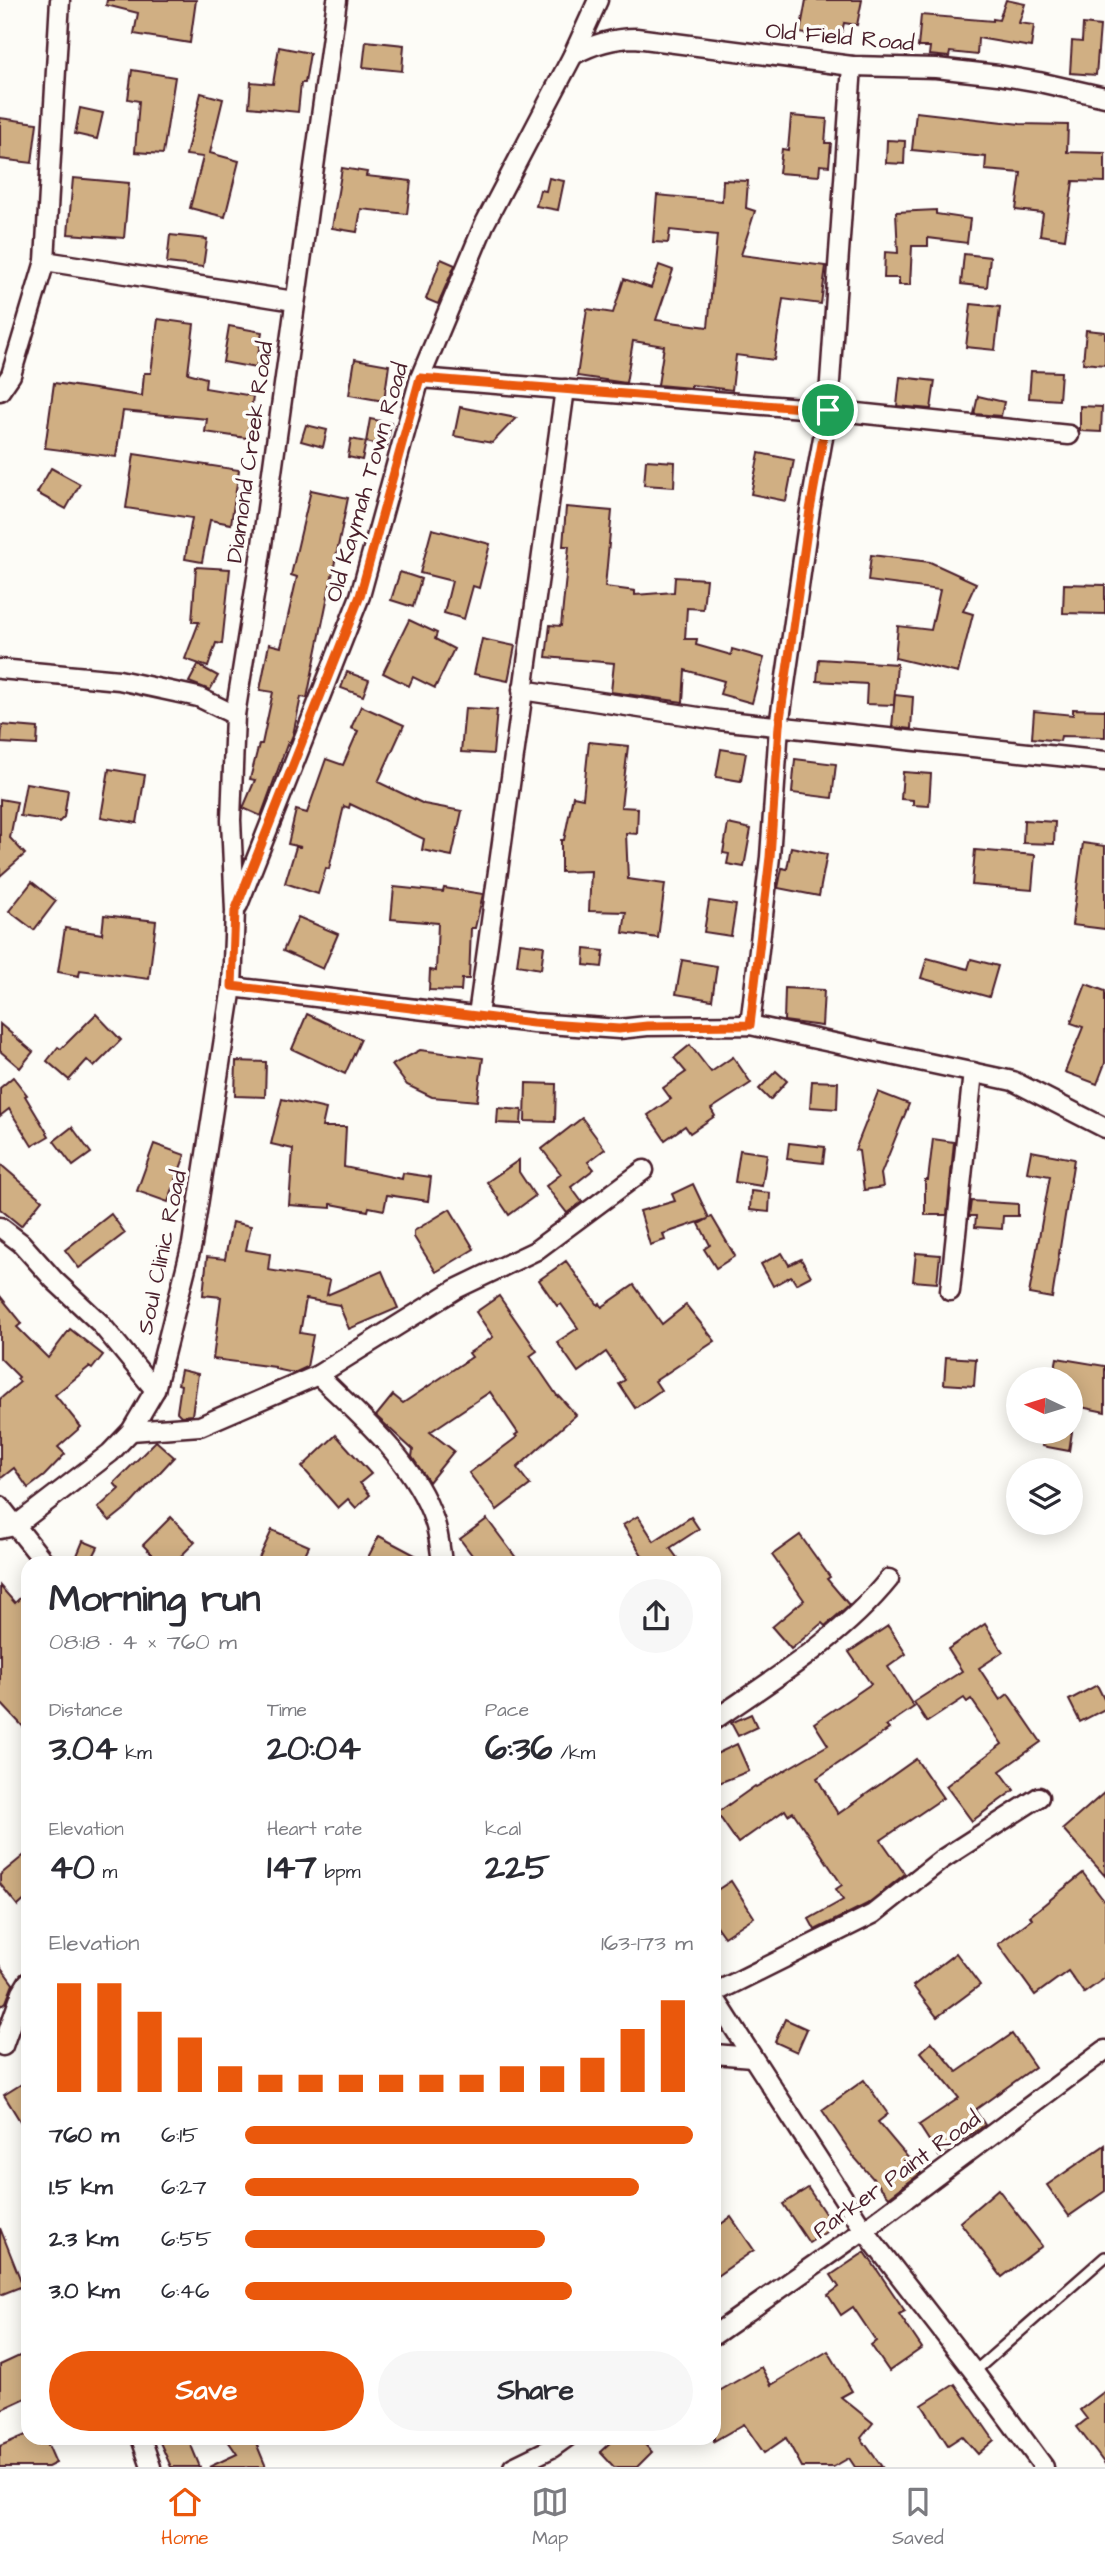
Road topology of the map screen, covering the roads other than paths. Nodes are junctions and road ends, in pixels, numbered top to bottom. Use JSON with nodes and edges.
{"nodes":[{"id":1,"x":60,"y":0,"type":"edge"},
{"id":2,"x":337,"y":0,"type":"edge"},
{"id":3,"x":598,"y":0,"type":"edge"},
{"id":4,"x":573,"y":55,"type":"junction"},
{"id":5,"x":852,"y":66,"type":"junction"},
{"id":6,"x":1105,"y":97,"type":"edge"},
{"id":7,"x":45,"y":261,"type":"junction"},
{"id":8,"x":294,"y":301,"type":"junction"},
{"id":9,"x":420,"y":378,"type":"junction"},
{"id":10,"x":565,"y":389,"type":"junction"},
{"id":11,"x":0,"y":391,"type":"edge"},
{"id":12,"x":828,"y":410,"type":"junction"},
{"id":13,"x":1069,"y":435,"type":"dead end"},
{"id":14,"x":0,"y":669,"type":"edge"},
{"id":15,"x":522,"y":690,"type":"junction"},
{"id":16,"x":235,"y":715,"type":"junction"},
{"id":17,"x":779,"y":726,"type":"junction"},
{"id":18,"x":1105,"y":761,"type":"edge"},
{"id":19,"x":235,"y":911,"type":"junction"},
{"id":20,"x":232,"y":986,"type":"junction"},
{"id":21,"x":478,"y":1016,"type":"junction"},
{"id":22,"x":750,"y":1025,"type":"junction"},
{"id":23,"x":972,"y":1072,"type":"junction"},
{"id":24,"x":1105,"y":1128,"type":"edge"},
{"id":25,"x":644,"y":1170,"type":"dead end"},
{"id":26,"x":0,"y":1227,"type":"edge"},
{"id":27,"x":950,"y":1291,"type":"dead end"},
{"id":28,"x":318,"y":1376,"type":"junction"},
{"id":29,"x":155,"y":1390,"type":"junction"},
{"id":30,"x":131,"y":1431,"type":"junction"},
{"id":31,"x":0,"y":1506,"type":"edge"},
{"id":32,"x":8,"y":1528,"type":"edge"},
{"id":33,"x":37,"y":1556,"type":"edge"},
{"id":34,"x":441,"y":1556,"type":"edge"},
{"id":35,"x":889,"y":1578,"type":"dead end"},
{"id":36,"x":721,"y":1715,"type":"edge"},
{"id":37,"x":1039,"y":1797,"type":"dead end"},
{"id":38,"x":721,"y":1991,"type":"edge"},
{"id":39,"x":21,"y":2000,"type":"edge"},
{"id":40,"x":721,"y":2006,"type":"edge"},
{"id":41,"x":3,"y":2046,"type":"dead end"},
{"id":42,"x":1105,"y":2050,"type":"edge"},
{"id":43,"x":721,"y":2055,"type":"edge"},
{"id":44,"x":752,"y":2057,"type":"junction"},
{"id":45,"x":864,"y":2230,"type":"junction"},
{"id":46,"x":1105,"y":2257,"type":"edge"},
{"id":47,"x":721,"y":2330,"type":"edge"},
{"id":48,"x":974,"y":2372,"type":"junction"},
{"id":49,"x":143,"y":2445,"type":"edge"},
{"id":50,"x":549,"y":2445,"type":"edge"},
{"id":51,"x":151,"y":2467,"type":"edge"},
{"id":52,"x":513,"y":2467,"type":"edge"},
{"id":53,"x":1044,"y":2467,"type":"edge"}],
"edges":[{"from":1,"to":7,"type":"street"},
{"from":2,"to":8,"type":"street","name":"Diamond Creek Road"},
{"from":3,"to":4,"type":"street","name":"Old Kaymah Town Road"},
{"from":4,"to":5,"type":"street","name":"Old Field Road"},
{"from":4,"to":9,"type":"street","name":"Old Kaymah Town Road"},
{"from":5,"to":6,"type":"street","name":"Old Field Road"},
{"from":5,"to":12,"type":"street"},
{"from":7,"to":8,"type":"street"},
{"from":7,"to":11,"type":"street"},
{"from":8,"to":16,"type":"street","name":"Diamond Creek Road"},
{"from":9,"to":10,"type":"street"},
{"from":9,"to":19,"type":"street","name":"Old Kaymah Town Road"},
{"from":10,"to":12,"type":"street"},
{"from":10,"to":15,"type":"street"},
{"from":12,"to":13,"type":"street"},
{"from":12,"to":17,"type":"street"},
{"from":14,"to":16,"type":"street"},
{"from":15,"to":17,"type":"street"},
{"from":15,"to":21,"type":"street"},
{"from":16,"to":19,"type":"street","name":"Diamond Creek Road"},
{"from":17,"to":18,"type":"street"},
{"from":17,"to":22,"type":"street"},
{"from":19,"to":20,"type":"street","name":"Soul Clinic Road"},
{"from":20,"to":21,"type":"street"},
{"from":20,"to":29,"type":"street","name":"Soul Clinic Road"},
{"from":21,"to":22,"type":"street"},
{"from":22,"to":23,"type":"street"},
{"from":23,"to":24,"type":"street"},
{"from":23,"to":27,"type":"street"},
{"from":25,"to":28,"type":"street"},
{"from":26,"to":29,"type":"street"},
{"from":28,"to":30,"type":"street"},
{"from":28,"to":34,"type":"street"},
{"from":29,"to":30,"type":"street","name":"Soul Clinic Road"},
{"from":30,"to":32,"type":"street","name":"Soul Clinic Road"},
{"from":31,"to":32,"type":"street"},
{"from":32,"to":33,"type":"street"},
{"from":35,"to":36,"type":"street"},
{"from":37,"to":38,"type":"street"},
{"from":39,"to":41,"type":"street"},
{"from":40,"to":44,"type":"street"},
{"from":42,"to":45,"type":"street","name":"Parker Paint Road"},
{"from":43,"to":44,"type":"street"},
{"from":44,"to":45,"type":"street"},
{"from":45,"to":47,"type":"street","name":"Parker Paint Road"},
{"from":45,"to":48,"type":"street"},
{"from":46,"to":48,"type":"lane"},
{"from":48,"to":53,"type":"street"},
{"from":49,"to":51,"type":"street"},
{"from":50,"to":52,"type":"street"}]}
